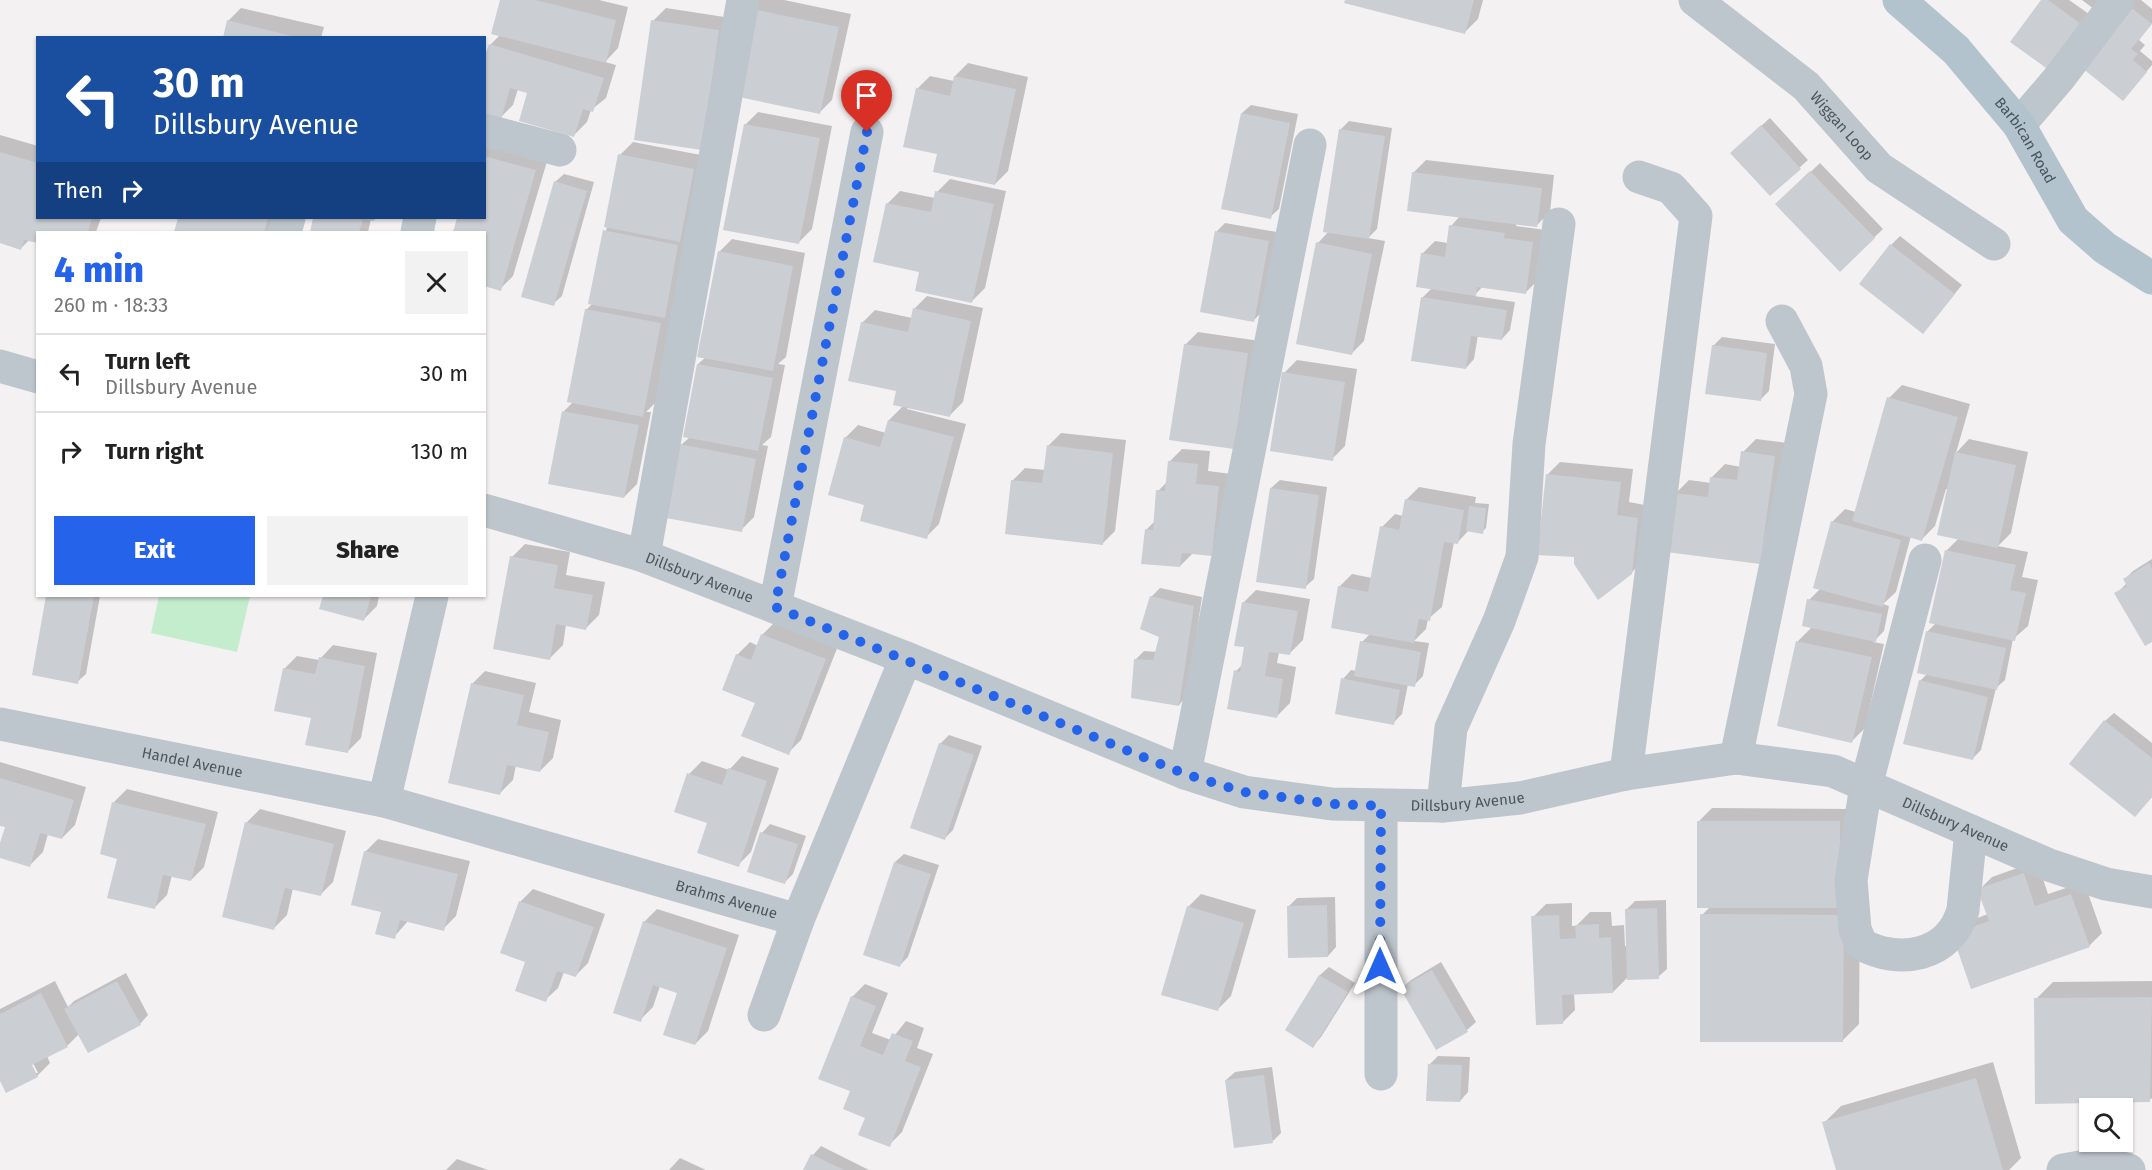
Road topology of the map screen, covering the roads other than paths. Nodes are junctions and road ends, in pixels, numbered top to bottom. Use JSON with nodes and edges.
{"nodes":[{"id":1,"x":743,"y":0,"type":"edge"},
{"id":2,"x":1695,"y":0,"type":"edge"},
{"id":3,"x":1899,"y":0,"type":"edge"},
{"id":4,"x":2118,"y":0,"type":"edge"},
{"id":5,"x":2019,"y":126,"type":"junction"},
{"id":6,"x":486,"y":131,"type":"edge"},
{"id":7,"x":867,"y":132,"type":"dead end"},
{"id":8,"x":1310,"y":145,"type":"dead end"},
{"id":9,"x":560,"y":150,"type":"dead end"},
{"id":10,"x":1639,"y":177,"type":"dead end"},
{"id":11,"x":1559,"y":224,"type":"dead end"},
{"id":12,"x":1994,"y":244,"type":"dead end"},
{"id":13,"x":2152,"y":278,"type":"edge"},
{"id":14,"x":1782,"y":321,"type":"dead end"},
{"id":15,"x":0,"y":366,"type":"edge"},
{"id":16,"x":36,"y":376,"type":"edge"},
{"id":17,"x":486,"y":511,"type":"edge"},
{"id":18,"x":644,"y":556,"type":"junction"},
{"id":19,"x":1924,"y":560,"type":"dead end"},
{"id":20,"x":432,"y":597,"type":"edge"},
{"id":21,"x":775,"y":607,"type":"junction"},
{"id":22,"x":906,"y":658,"type":"junction"},
{"id":23,"x":0,"y":724,"type":"edge"},
{"id":24,"x":1736,"y":758,"type":"junction"},
{"id":25,"x":1185,"y":774,"type":"junction"},
{"id":26,"x":1626,"y":774,"type":"junction"},
{"id":27,"x":1866,"y":786,"type":"junction"},
{"id":28,"x":384,"y":801,"type":"junction"},
{"id":29,"x":1381,"y":806,"type":"junction"},
{"id":30,"x":1443,"y":806,"type":"junction"},
{"id":31,"x":1971,"y":831,"type":"junction"},
{"id":32,"x":2152,"y":892,"type":"edge"},
{"id":33,"x":798,"y":920,"type":"junction"},
{"id":34,"x":764,"y":1015,"type":"dead end"},
{"id":35,"x":1381,"y":1074,"type":"dead end"},
{"id":36,"x":2063,"y":1170,"type":"edge"},
{"id":37,"x":2129,"y":1170,"type":"edge"}],
"edges":[{"from":1,"to":18,"type":"street"},
{"from":2,"to":12,"type":"street","name":"Wiggan Loop"},
{"from":3,"to":5,"type":"main road","name":"Barbican Road"},
{"from":4,"to":5,"type":"street"},
{"from":5,"to":13,"type":"main road","name":"Barbican Road"},
{"from":6,"to":9,"type":"street"},
{"from":7,"to":21,"type":"street"},
{"from":8,"to":25,"type":"street"},
{"from":10,"to":26,"type":"street"},
{"from":11,"to":30,"type":"street"},
{"from":14,"to":24,"type":"street"},
{"from":15,"to":16,"type":"street"},
{"from":17,"to":18,"type":"street","name":"Dillsbury Avenue"},
{"from":18,"to":21,"type":"street","name":"Dillsbury Avenue"},
{"from":19,"to":27,"type":"street"},
{"from":20,"to":28,"type":"street"},
{"from":21,"to":22,"type":"street","name":"Dillsbury Avenue"},
{"from":22,"to":25,"type":"street","name":"Dillsbury Avenue"},
{"from":22,"to":33,"type":"street","name":"Brahms Avenue"},
{"from":23,"to":28,"type":"street","name":"Handel Avenue"},
{"from":24,"to":26,"type":"street","name":"Dillsbury Avenue"},
{"from":24,"to":27,"type":"street","name":"Dillsbury Avenue"},
{"from":25,"to":29,"type":"street","name":"Dillsbury Avenue"},
{"from":26,"to":30,"type":"street","name":"Dillsbury Avenue"},
{"from":27,"to":31,"type":"street","name":"Dillsbury Avenue"},
{"from":27,"to":31,"type":"street"},
{"from":28,"to":33,"type":"street","name":"Brahms Avenue"},
{"from":29,"to":30,"type":"street","name":"Dillsbury Avenue"},
{"from":29,"to":35,"type":"street"},
{"from":31,"to":32,"type":"street","name":"Dillsbury Avenue"},
{"from":33,"to":34,"type":"street"},
{"from":36,"to":37,"type":"street"}]}
